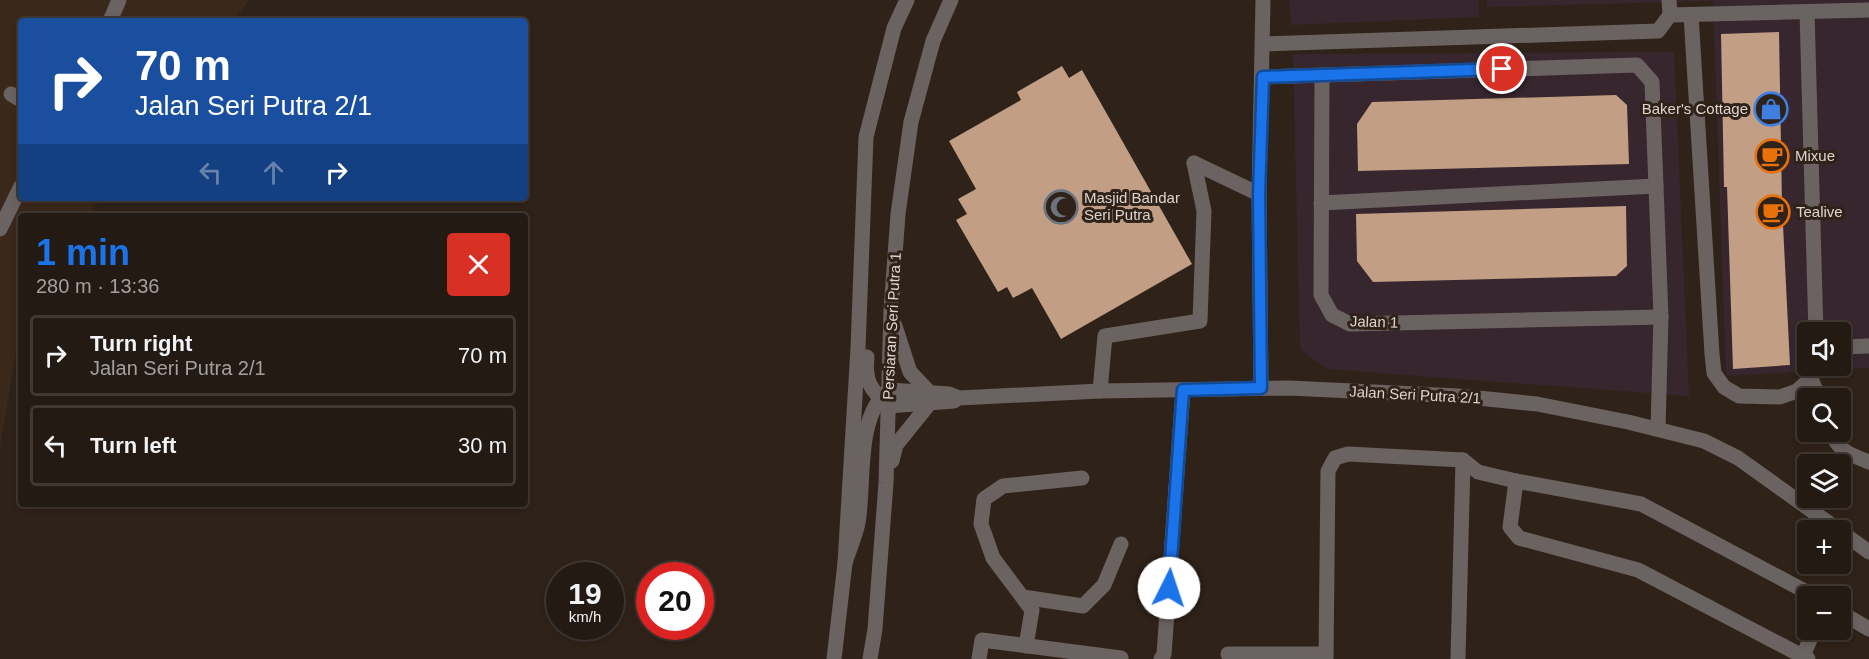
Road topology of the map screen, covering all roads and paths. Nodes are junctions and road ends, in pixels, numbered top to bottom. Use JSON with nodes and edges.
{"nodes":[{"id":1,"x":119,"y":0,"type":"edge"},
{"id":2,"x":908,"y":0,"type":"edge"},
{"id":3,"x":951,"y":0,"type":"edge"},
{"id":4,"x":1263,"y":0,"type":"edge"},
{"id":5,"x":1669,"y":8,"type":"edge"},
{"id":6,"x":1869,"y":10,"type":"edge"},
{"id":7,"x":1808,"y":12,"type":"junction"},
{"id":8,"x":1691,"y":15,"type":"junction"},
{"id":9,"x":112,"y":18,"type":"edge"},
{"id":10,"x":1264,"y":45,"type":"junction"},
{"id":11,"x":1322,"y":75,"type":"junction"},
{"id":12,"x":1263,"y":77,"type":"junction"},
{"id":13,"x":1656,"y":186,"type":"junction"},
{"id":14,"x":18,"y":192,"type":"edge"},
{"id":15,"x":1259,"y":194,"type":"junction"},
{"id":16,"x":1321,"y":202,"type":"junction"},
{"id":17,"x":0,"y":229,"type":"edge"},
{"id":18,"x":861,"y":279,"type":"junction"},
{"id":19,"x":891,"y":311,"type":"junction"},
{"id":20,"x":1661,"y":317,"type":"junction"},
{"id":21,"x":1816,"y":322,"type":"edge"},
{"id":22,"x":1869,"y":346,"type":"edge"},
{"id":23,"x":1851,"y":347,"type":"edge"},
{"id":24,"x":1809,"y":376,"type":"edge"},
{"id":25,"x":1261,"y":388,"type":"junction"},
{"id":26,"x":1183,"y":390,"type":"junction"},
{"id":27,"x":1100,"y":391,"type":"junction"},
{"id":28,"x":885,"y":398,"type":"junction"},
{"id":29,"x":929,"y":398,"type":"junction"},
{"id":30,"x":1658,"y":429,"type":"junction"},
{"id":31,"x":1836,"y":442,"type":"edge"},
{"id":32,"x":1463,"y":460,"type":"junction"},
{"id":33,"x":1869,"y":462,"type":"edge"},
{"id":34,"x":1082,"y":478,"type":"dead end"},
{"id":35,"x":1516,"y":481,"type":"junction"},
{"id":36,"x":886,"y":483,"type":"junction"},
{"id":37,"x":1825,"y":520,"type":"edge"},
{"id":38,"x":1851,"y":539,"type":"edge"},
{"id":39,"x":1121,"y":544,"type":"dead end"},
{"id":40,"x":1869,"y":552,"type":"edge"},
{"id":41,"x":845,"y":563,"type":"junction"},
{"id":42,"x":1797,"y":587,"type":"edge"},
{"id":43,"x":1023,"y":597,"type":"junction"},
{"id":44,"x":1851,"y":618,"type":"edge"},
{"id":45,"x":1869,"y":629,"type":"edge"},
{"id":46,"x":1811,"y":640,"type":"edge"},
{"id":47,"x":1026,"y":646,"type":"junction"},
{"id":48,"x":1228,"y":654,"type":"dead end"},
{"id":49,"x":1326,"y":656,"type":"edge"},
{"id":50,"x":1805,"y":657,"type":"edge"},
{"id":51,"x":834,"y":659,"type":"edge"},
{"id":52,"x":870,"y":659,"type":"edge"},
{"id":53,"x":979,"y":659,"type":"edge"},
{"id":54,"x":1120,"y":659,"type":"edge"},
{"id":55,"x":1161,"y":659,"type":"edge"},
{"id":56,"x":1458,"y":659,"type":"edge"}],
"edges":[{"from":1,"to":9,"type":"street"},
{"from":2,"to":18,"type":"street"},
{"from":3,"to":19,"type":"street","name":"Persiaran Seri Putra 1"},
{"from":4,"to":10,"type":"street"},
{"from":5,"to":8,"type":"street"},
{"from":5,"to":10,"type":"street"},
{"from":6,"to":7,"type":"street"},
{"from":7,"to":8,"type":"street"},
{"from":7,"to":21,"type":"street"},
{"from":8,"to":24,"type":"street"},
{"from":10,"to":12,"type":"street"},
{"from":11,"to":12,"type":"street"},
{"from":11,"to":13,"type":"street"},
{"from":11,"to":16,"type":"street","name":"Jalan 1"},
{"from":12,"to":15,"type":"street"},
{"from":13,"to":16,"type":"street"},
{"from":13,"to":20,"type":"street"},
{"from":14,"to":17,"type":"street"},
{"from":15,"to":25,"type":"street"},
{"from":15,"to":27,"type":"street"},
{"from":16,"to":20,"type":"street","name":"Jalan 1"},
{"from":18,"to":28,"type":"street"},
{"from":18,"to":41,"type":"street"},
{"from":19,"to":28,"type":"street","name":"Persiaran Seri Putra 1"},
{"from":19,"to":29,"type":"street"},
{"from":20,"to":30,"type":"street"},
{"from":22,"to":23,"type":"street"},
{"from":25,"to":26,"type":"street","name":"Jalan Seri Putra 2/1"},
{"from":25,"to":30,"type":"street","name":"Jalan Seri Putra 2/1"},
{"from":26,"to":27,"type":"street","name":"Jalan Seri Putra 2/1"},
{"from":26,"to":55,"type":"street"},
{"from":27,"to":29,"type":"street","name":"Jalan Seri Putra 2/1"},
{"from":28,"to":29,"type":"street","name":"Jalan Seri Putra 2/1"},
{"from":28,"to":36,"type":"street","name":"Persiaran Seri Putra 1"},
{"from":28,"to":41,"type":"street"},
{"from":29,"to":36,"type":"street"},
{"from":30,"to":37,"type":"street","name":"Jalan Seri Putra 2/1"},
{"from":31,"to":33,"type":"street"},
{"from":32,"to":35,"type":"street"},
{"from":32,"to":49,"type":"street"},
{"from":32,"to":56,"type":"street"},
{"from":34,"to":43,"type":"street"},
{"from":35,"to":42,"type":"street"},
{"from":35,"to":50,"type":"street"},
{"from":36,"to":52,"type":"street","name":"Persiaran Seri Putra 1"},
{"from":38,"to":40,"type":"street","name":"Jalan Seri Putra 2/1"},
{"from":39,"to":43,"type":"street"},
{"from":41,"to":51,"type":"street"},
{"from":43,"to":47,"type":"street"},
{"from":44,"to":45,"type":"street"},
{"from":46,"to":50,"type":"street"},
{"from":47,"to":53,"type":"street"},
{"from":47,"to":54,"type":"street"},
{"from":48,"to":49,"type":"street"}]}
